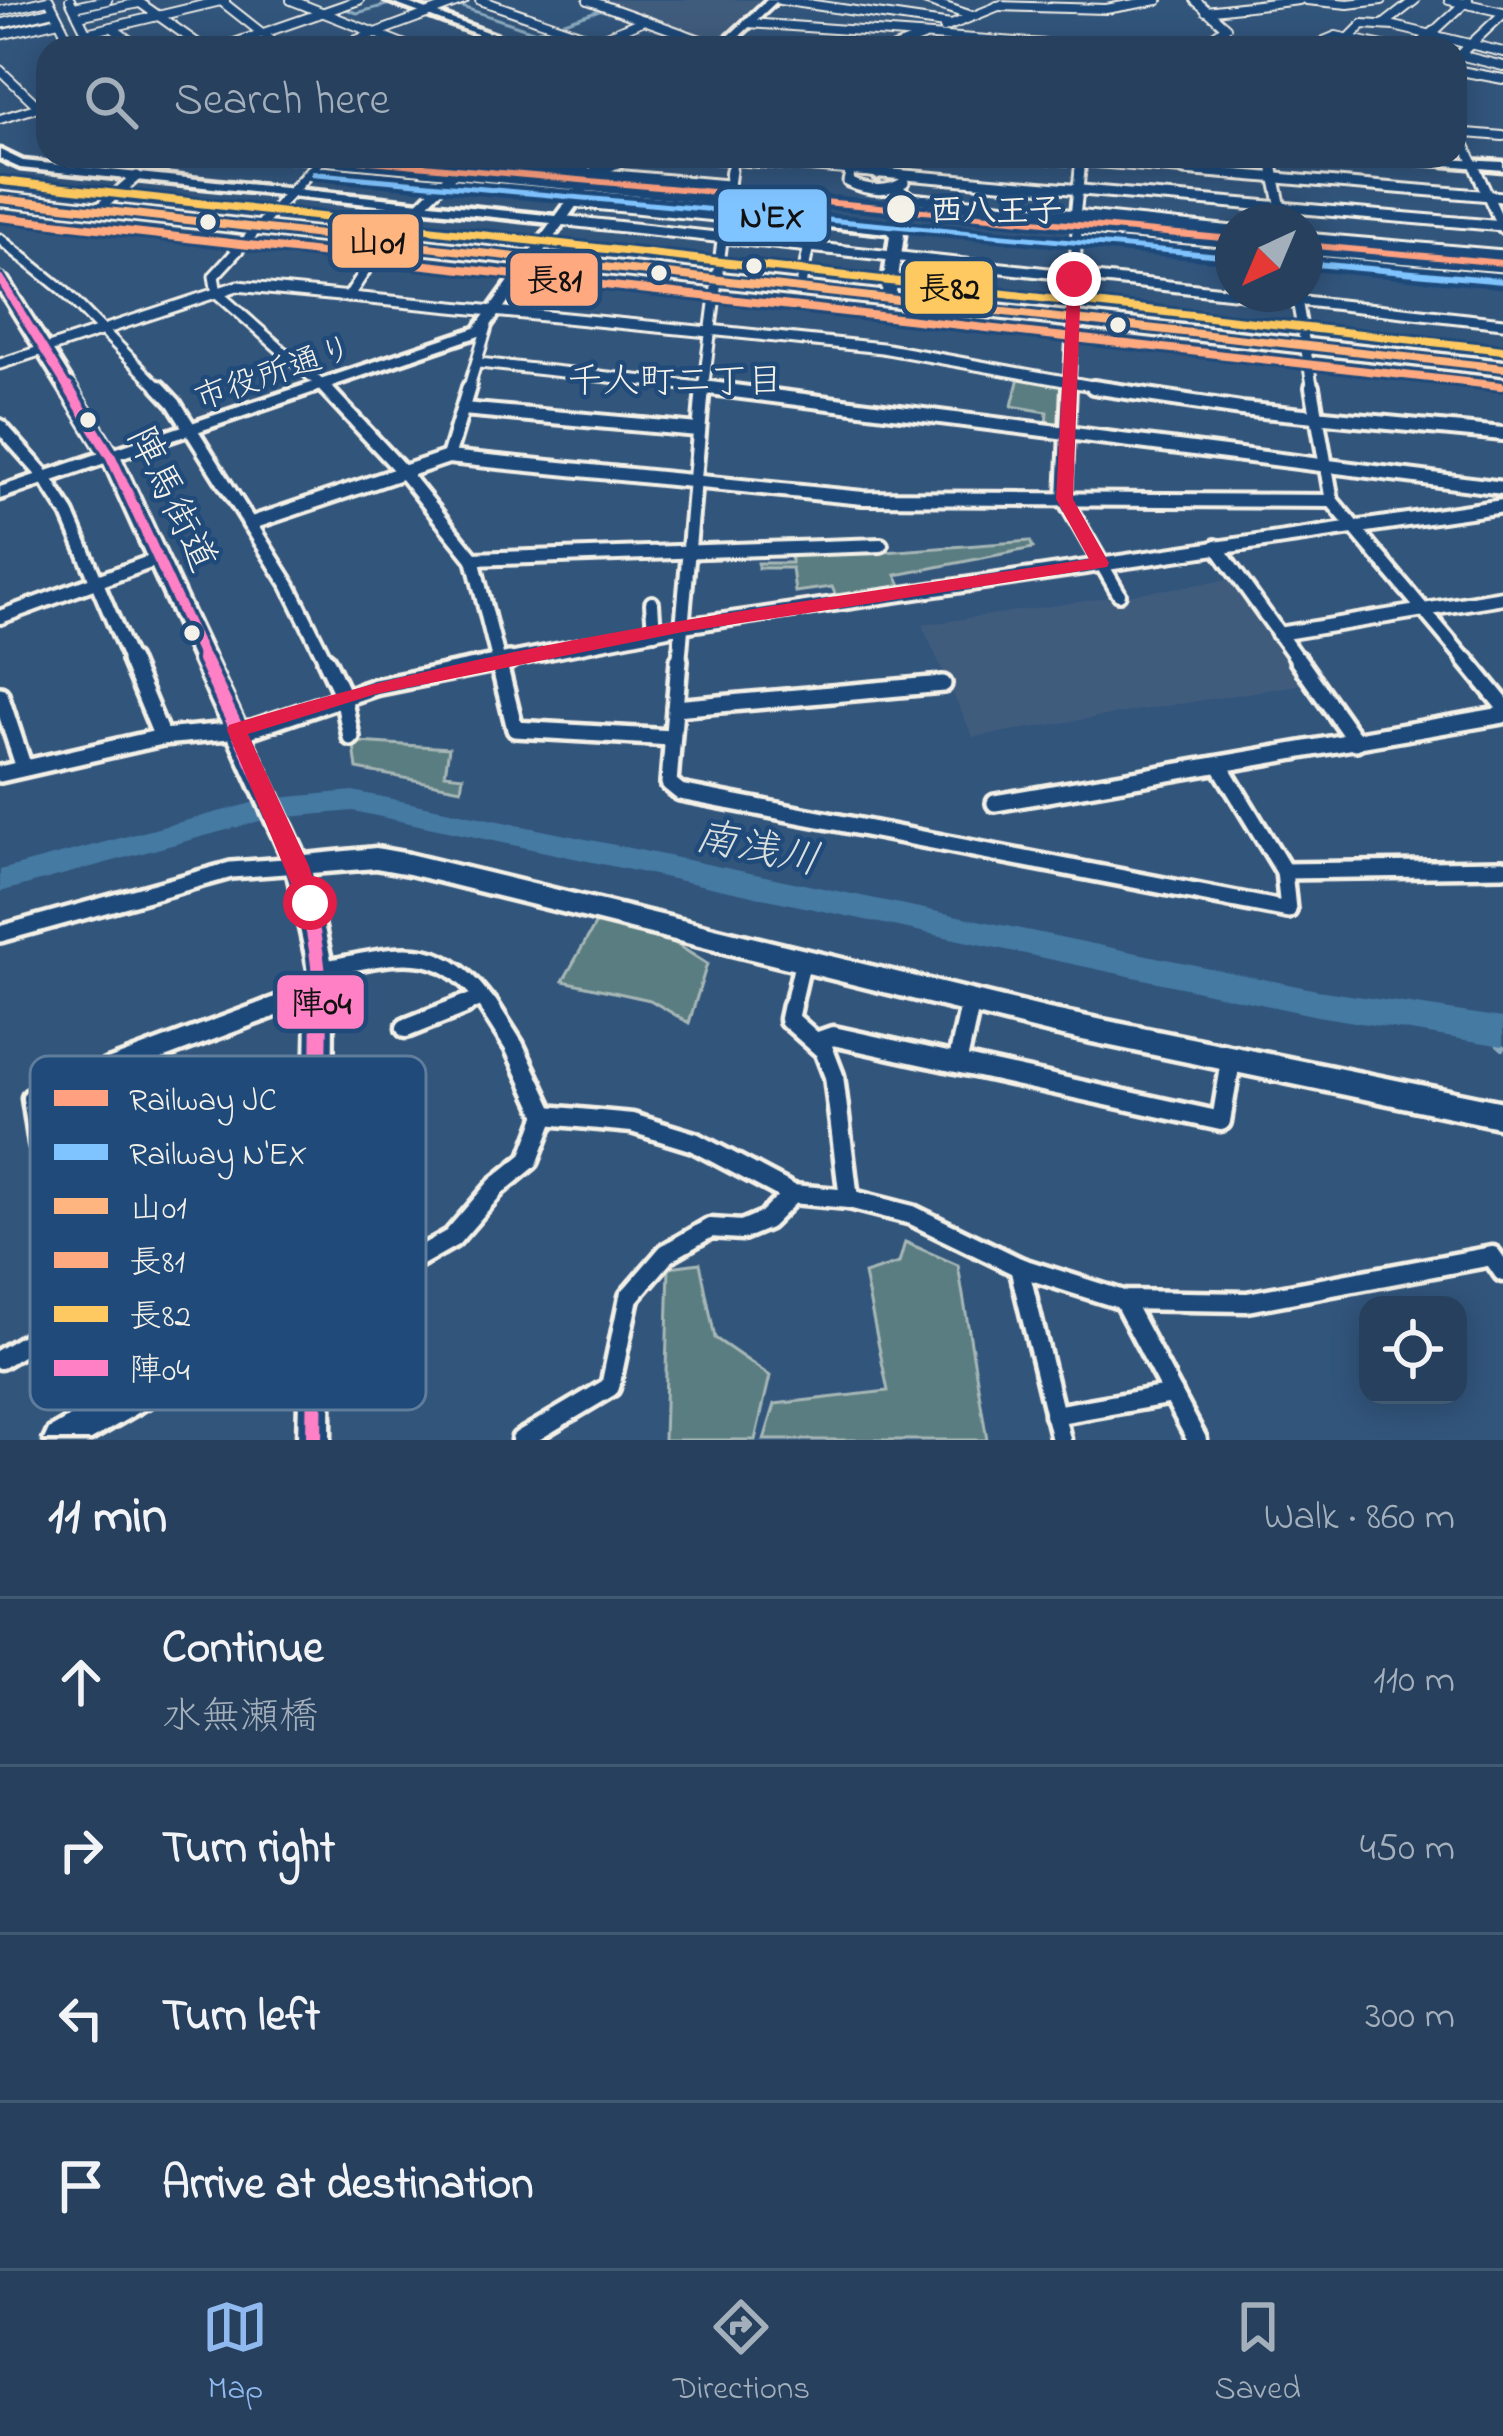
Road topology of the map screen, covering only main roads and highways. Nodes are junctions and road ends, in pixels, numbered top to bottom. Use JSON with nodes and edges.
{"nodes":[{"id":1,"x":0,"y":199,"type":"edge"},
{"id":2,"x":1503,"y":368,"type":"edge"}],
"edges":[{"from":1,"to":2,"type":"highway"}]}
